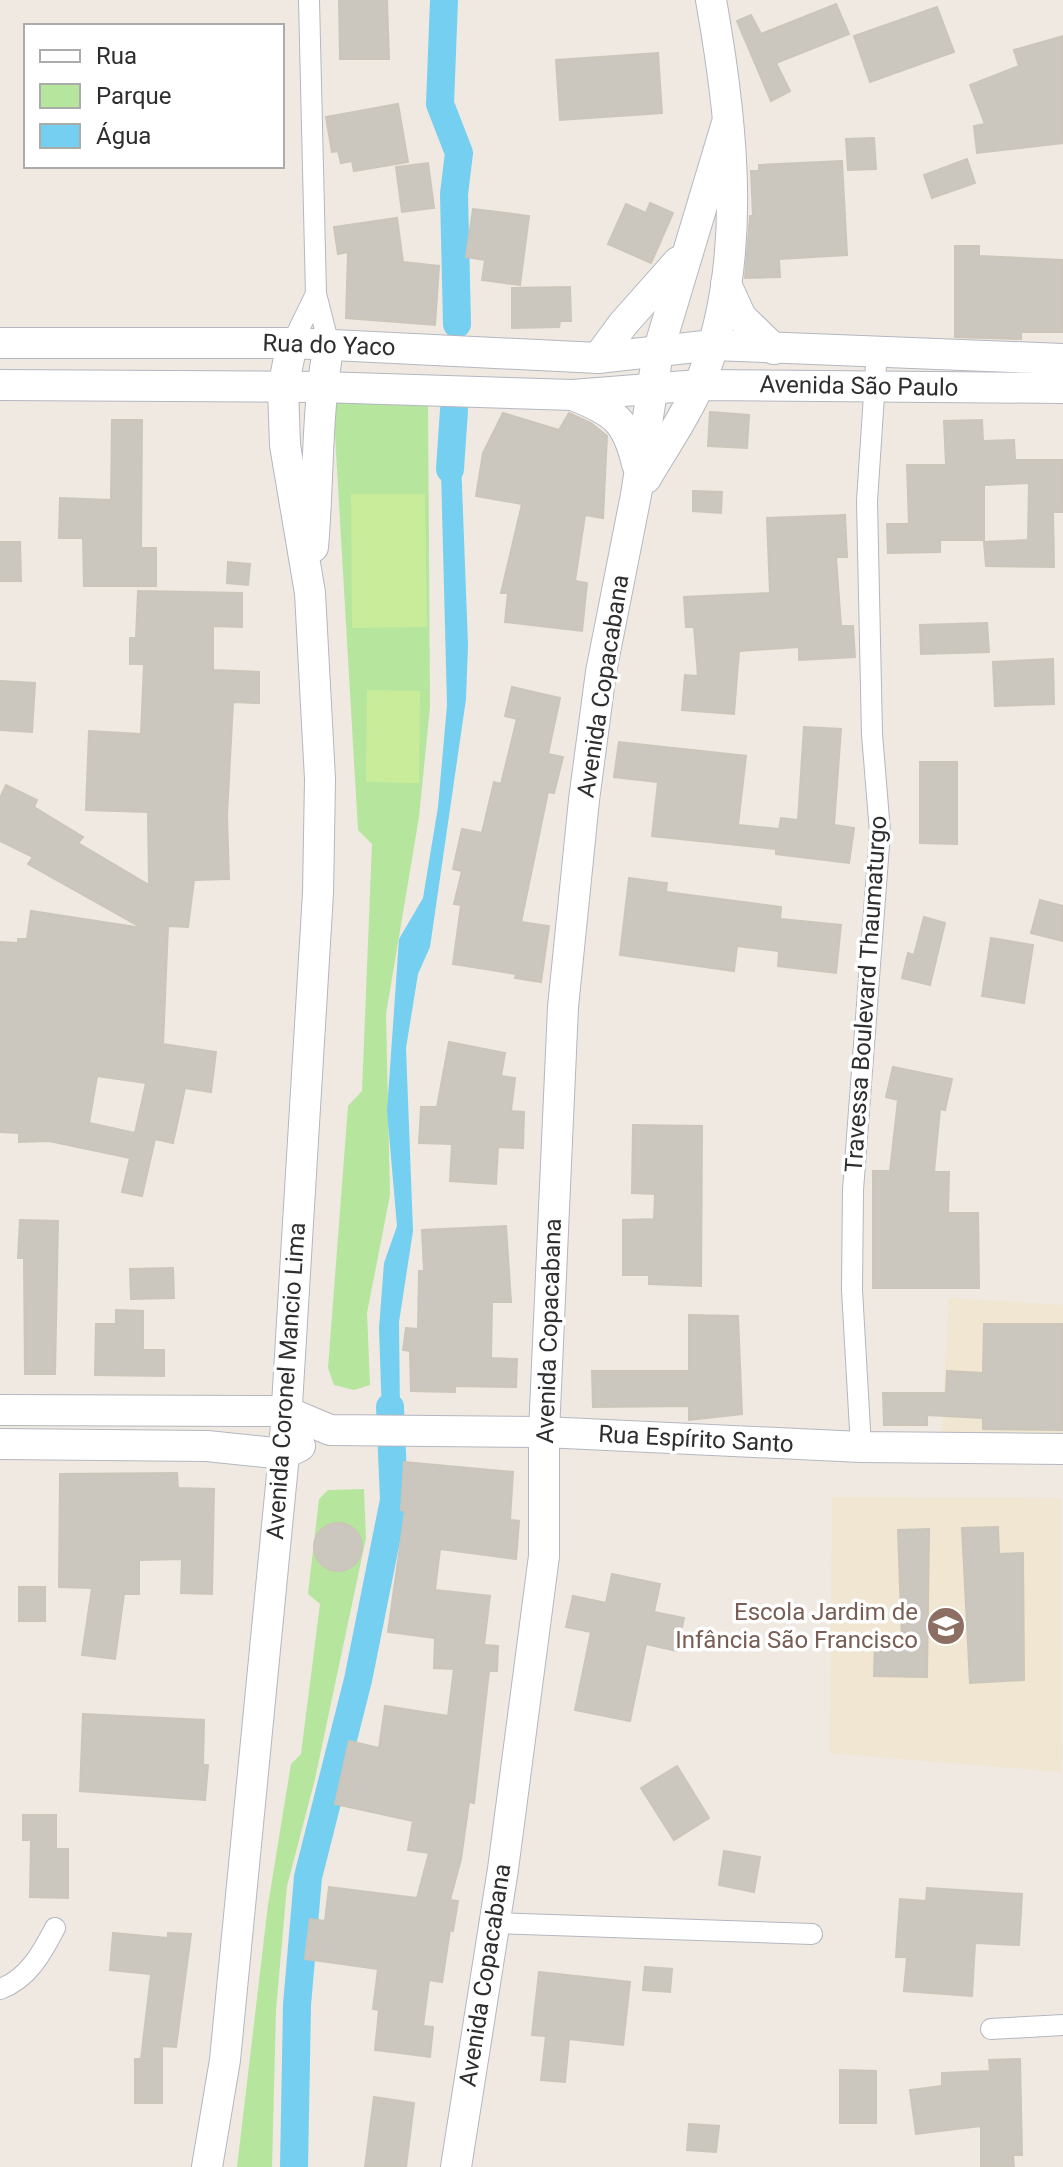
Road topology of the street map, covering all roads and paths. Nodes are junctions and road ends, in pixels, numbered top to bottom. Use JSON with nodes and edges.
{"nodes":[{"id":1,"x":309,"y":0,"type":"edge"},
{"id":2,"x":711,"y":0,"type":"edge"},
{"id":3,"x":726,"y":126,"type":"junction"},
{"id":4,"x":685,"y":254,"type":"junction"},
{"id":5,"x":726,"y":284,"type":"junction"},
{"id":6,"x":316,"y":294,"type":"junction"},
{"id":7,"x":0,"y":343,"type":"edge"},
{"id":8,"x":292,"y":343,"type":"junction"},
{"id":9,"x":329,"y":345,"type":"junction"},
{"id":10,"x":713,"y":345,"type":"junction"},
{"id":11,"x":774,"y":349,"type":"junction"},
{"id":12,"x":877,"y":350,"type":"junction"},
{"id":13,"x":658,"y":352,"type":"junction"},
{"id":14,"x":598,"y":358,"type":"junction"},
{"id":15,"x":1063,"y":359,"type":"edge"},
{"id":16,"x":0,"y":385,"type":"edge"},
{"id":17,"x":699,"y":385,"type":"junction"},
{"id":18,"x":874,"y":385,"type":"junction"},
{"id":19,"x":654,"y":386,"type":"junction"},
{"id":20,"x":321,"y":387,"type":"junction"},
{"id":21,"x":283,"y":388,"type":"junction"},
{"id":22,"x":1063,"y":388,"type":"edge"},
{"id":23,"x":573,"y":395,"type":"junction"},
{"id":24,"x":638,"y":485,"type":"junction"},
{"id":25,"x":310,"y":593,"type":"junction"},
{"id":26,"x":0,"y":1410,"type":"edge"},
{"id":27,"x":285,"y":1411,"type":"junction"},
{"id":28,"x":330,"y":1430,"type":"junction"},
{"id":29,"x":544,"y":1432,"type":"junction"},
{"id":30,"x":0,"y":1444,"type":"edge"},
{"id":31,"x":861,"y":1447,"type":"junction"},
{"id":32,"x":1063,"y":1449,"type":"edge"},
{"id":33,"x":284,"y":1454,"type":"junction"},
{"id":34,"x":494,"y":1923,"type":"junction"},
{"id":35,"x":55,"y":1928,"type":"dead end"},
{"id":36,"x":812,"y":1934,"type":"dead end"},
{"id":37,"x":0,"y":1989,"type":"edge"},
{"id":38,"x":1063,"y":2025,"type":"edge"},
{"id":39,"x":991,"y":2029,"type":"dead end"},
{"id":40,"x":207,"y":2167,"type":"edge"},
{"id":41,"x":456,"y":2167,"type":"edge"}],
"edges":[{"from":1,"to":6,"type":"street","name":"Avenida Coronel Mancio Lima"},
{"from":2,"to":3,"type":"street","name":"Avenida Copacabana"},
{"from":3,"to":4,"type":"street","name":"Avenida Copacabana"},
{"from":3,"to":5,"type":"street","name":"Avenida Copacabana"},
{"from":4,"to":13,"type":"street","name":"Avenida Copacabana"},
{"from":4,"to":14,"type":"street"},
{"from":5,"to":10,"type":"street","name":"Avenida Copacabana"},
{"from":5,"to":11,"type":"street"},
{"from":6,"to":8,"type":"street","name":"Avenida Coronel Mancio Lima"},
{"from":6,"to":9,"type":"street","name":"Avenida Coronel Mancio Lima"},
{"from":7,"to":8,"type":"street","name":"Rua do Yaco"},
{"from":8,"to":9,"type":"street","name":"Rua do Yaco"},
{"from":8,"to":21,"type":"street","name":"Avenida Coronel Mancio Lima"},
{"from":9,"to":14,"type":"street","name":"Rua do Yaco"},
{"from":9,"to":20,"type":"street","name":"Avenida Coronel Mancio Lima"},
{"from":10,"to":11,"type":"street","name":"Avenida São Paulo"},
{"from":10,"to":13,"type":"street","name":"Avenida São Paulo"},
{"from":10,"to":17,"type":"street","name":"Avenida Copacabana"},
{"from":11,"to":12,"type":"street","name":"Avenida São Paulo"},
{"from":12,"to":15,"type":"street","name":"Avenida São Paulo"},
{"from":12,"to":18,"type":"street","name":"Travessa Boulevard Thaumaturgo"},
{"from":13,"to":14,"type":"street","name":"Rua do Yaco"},
{"from":13,"to":19,"type":"street","name":"Avenida Copacabana"},
{"from":16,"to":21,"type":"street","name":"Rua do Yaco"},
{"from":17,"to":18,"type":"street","name":"Avenida São Paulo"},
{"from":17,"to":19,"type":"street","name":"Avenida São Paulo"},
{"from":17,"to":24,"type":"street","name":"Avenida Copacabana"},
{"from":18,"to":22,"type":"street","name":"Avenida São Paulo"},
{"from":18,"to":31,"type":"street","name":"Travessa Boulevard Thaumaturgo"},
{"from":19,"to":23,"type":"street","name":"Rua do Yaco"},
{"from":19,"to":24,"type":"street","name":"Avenida Copacabana"},
{"from":20,"to":21,"type":"street","name":"Rua do Yaco"},
{"from":20,"to":23,"type":"street","name":"Rua do Yaco"},
{"from":20,"to":25,"type":"street","name":"Avenida Coronel Mancio Lima"},
{"from":21,"to":25,"type":"street","name":"Avenida Coronel Mancio Lima"},
{"from":23,"to":24,"type":"street"},
{"from":24,"to":29,"type":"street","name":"Avenida Copacabana"},
{"from":25,"to":27,"type":"street","name":"Avenida Coronel Mancio Lima"},
{"from":26,"to":27,"type":"street","name":"Rua Espírito Santo"},
{"from":27,"to":28,"type":"street","name":"Rua Espírito Santo"},
{"from":27,"to":33,"type":"street","name":"Avenida Coronel Mancio Lima"},
{"from":28,"to":29,"type":"street","name":"Rua Espírito Santo"},
{"from":28,"to":33,"type":"street","name":"Rua Espírito Santo"},
{"from":29,"to":31,"type":"street","name":"Rua Espírito Santo"},
{"from":29,"to":34,"type":"street","name":"Avenida Copacabana"},
{"from":30,"to":33,"type":"street"},
{"from":31,"to":32,"type":"street","name":"Rua Espírito Santo"},
{"from":33,"to":40,"type":"street","name":"Avenida Coronel Mancio Lima"},
{"from":34,"to":36,"type":"street"},
{"from":34,"to":41,"type":"street","name":"Avenida Copacabana"},
{"from":35,"to":37,"type":"street"},
{"from":38,"to":39,"type":"street"}]}
